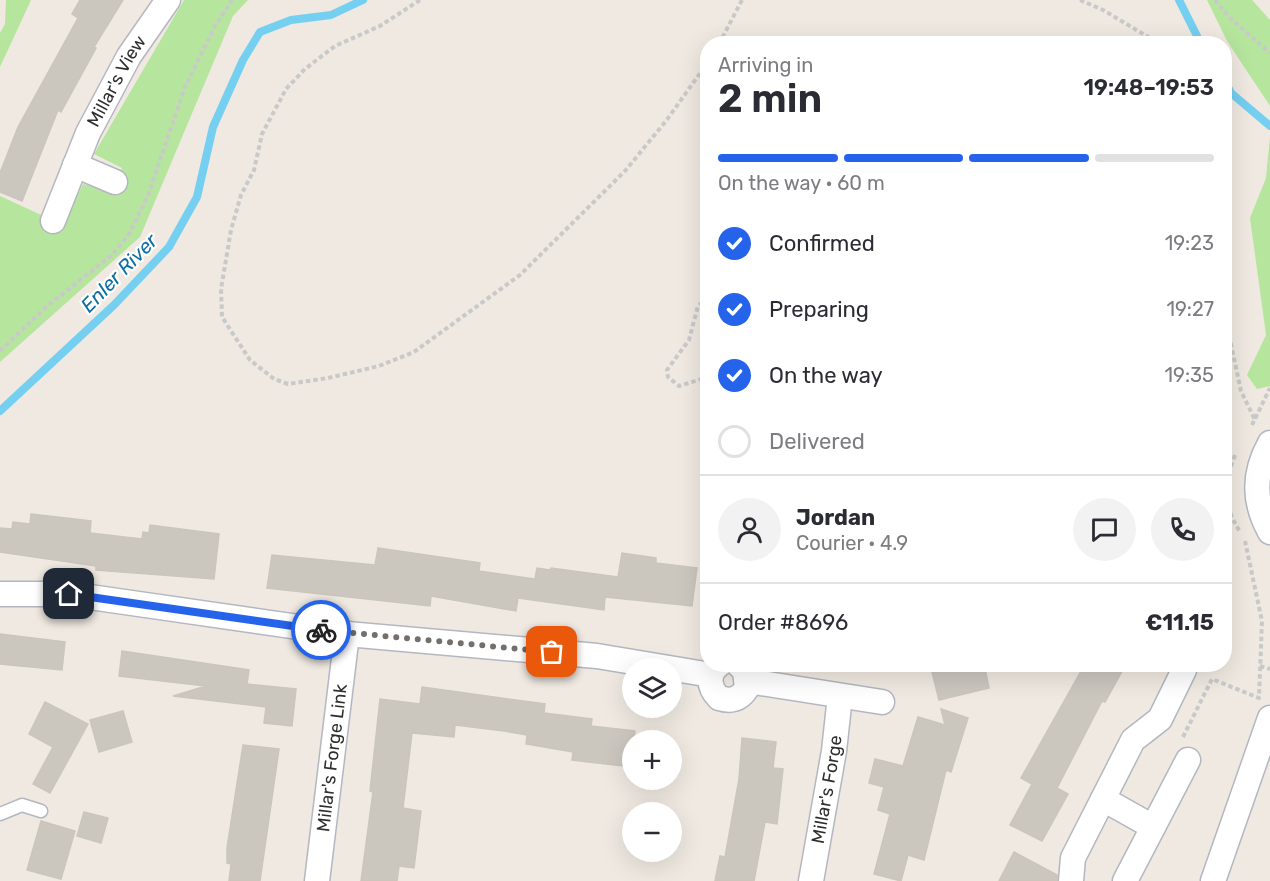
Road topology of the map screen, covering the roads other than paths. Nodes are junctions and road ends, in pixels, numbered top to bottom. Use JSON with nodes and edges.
{"nodes":[{"id":1,"x":168,"y":0,"type":"edge"},
{"id":2,"x":75,"y":165,"type":"junction"},
{"id":3,"x":115,"y":182,"type":"dead end"},
{"id":4,"x":53,"y":221,"type":"dead end"},
{"id":5,"x":1270,"y":443,"type":"edge"},
{"id":6,"x":1270,"y":532,"type":"edge"},
{"id":7,"x":0,"y":594,"type":"edge"},
{"id":8,"x":347,"y":634,"type":"junction"},
{"id":9,"x":700,"y":668,"type":"edge"},
{"id":10,"x":716,"y":672,"type":"edge"},
{"id":11,"x":1183,"y":672,"type":"edge"},
{"id":12,"x":743,"y":673,"type":"edge"},
{"id":13,"x":840,"y":696,"type":"junction"},
{"id":14,"x":882,"y":702,"type":"dead end"},
{"id":15,"x":1270,"y":718,"type":"edge"},
{"id":16,"x":1188,"y":760,"type":"road end"},
{"id":17,"x":1261,"y":776,"type":"edge"},
{"id":18,"x":1103,"y":799,"type":"junction"},
{"id":19,"x":41,"y":811,"type":"dead end"},
{"id":20,"x":0,"y":814,"type":"edge"},
{"id":21,"x":1153,"y":827,"type":"junction"},
{"id":22,"x":317,"y":881,"type":"edge"},
{"id":23,"x":811,"y":881,"type":"edge"},
{"id":24,"x":1071,"y":881,"type":"edge"},
{"id":25,"x":1125,"y":881,"type":"edge"},
{"id":26,"x":1213,"y":881,"type":"edge"}],
"edges":[{"from":1,"to":2,"type":"street","name":"Millar's View"},
{"from":2,"to":3,"type":"street"},
{"from":2,"to":4,"type":"street","name":"Millar's View"},
{"from":5,"to":6,"type":"street"},
{"from":7,"to":8,"type":"street"},
{"from":8,"to":9,"type":"street"},
{"from":8,"to":22,"type":"street","name":"Millar's Forge Link"},
{"from":10,"to":12,"type":"street"},
{"from":11,"to":18,"type":"street"},
{"from":12,"to":13,"type":"street"},
{"from":13,"to":14,"type":"street"},
{"from":13,"to":23,"type":"street","name":"Millar's Forge"},
{"from":15,"to":17,"type":"street"},
{"from":16,"to":21,"type":"street"},
{"from":17,"to":26,"type":"street"},
{"from":18,"to":21,"type":"street"},
{"from":18,"to":24,"type":"street"},
{"from":19,"to":20,"type":"lane"},
{"from":21,"to":25,"type":"street"}]}
